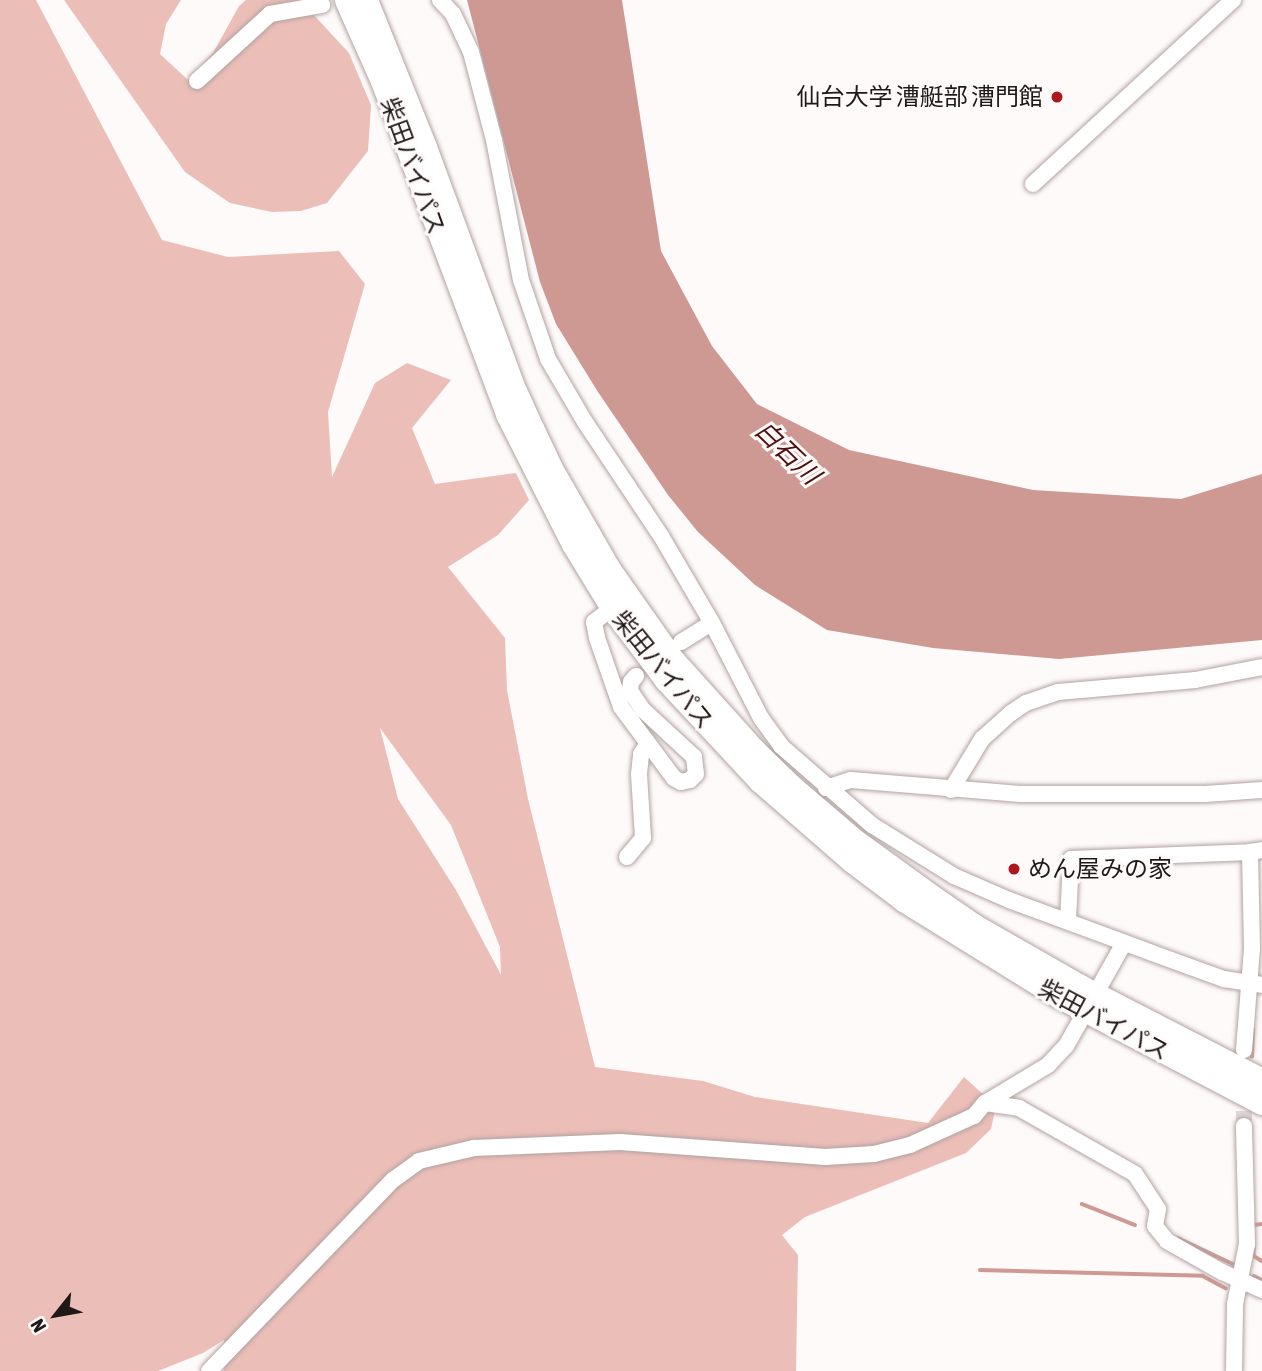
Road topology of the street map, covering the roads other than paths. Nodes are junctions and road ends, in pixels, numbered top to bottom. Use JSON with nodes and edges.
{"nodes":[{"id":1,"x":285,"y":0,"type":"edge"},
{"id":2,"x":346,"y":0,"type":"edge"},
{"id":3,"x":366,"y":0,"type":"edge"},
{"id":4,"x":440,"y":0,"type":"edge"},
{"id":5,"x":1233,"y":0,"type":"edge"},
{"id":6,"x":322,"y":5,"type":"dead end"},
{"id":7,"x":270,"y":14,"type":"junction"},
{"id":8,"x":197,"y":81,"type":"dead end"},
{"id":9,"x":1033,"y":184,"type":"dead end"},
{"id":10,"x":612,"y":608,"type":"junction"},
{"id":11,"x":712,"y":623,"type":"junction"},
{"id":12,"x":681,"y":642,"type":"dead end"},
{"id":13,"x":1262,"y":667,"type":"edge"},
{"id":14,"x":636,"y":676,"type":"dead end"},
{"id":15,"x":648,"y":743,"type":"junction"},
{"id":16,"x":826,"y":788,"type":"junction"},
{"id":17,"x":951,"y":790,"type":"junction"},
{"id":18,"x":1262,"y":790,"type":"edge"},
{"id":19,"x":1256,"y":851,"type":"edge"},
{"id":20,"x":627,"y":857,"type":"dead end"},
{"id":21,"x":1068,"y":921,"type":"junction"},
{"id":22,"x":1124,"y":943,"type":"junction"},
{"id":23,"x":1255,"y":986,"type":"edge"},
{"id":24,"x":1090,"y":1002,"type":"junction"},
{"id":25,"x":1244,"y":1050,"type":"dead end"},
{"id":26,"x":1262,"y":1080,"type":"edge"},
{"id":27,"x":985,"y":1103,"type":"junction"},
{"id":28,"x":1262,"y":1103,"type":"edge"},
{"id":29,"x":1244,"y":1126,"type":"tunnel mouth"},
{"id":30,"x":1255,"y":1220,"type":"edge"},
{"id":31,"x":1240,"y":1279,"type":"junction"},
{"id":32,"x":1262,"y":1290,"type":"edge"},
{"id":33,"x":209,"y":1371,"type":"edge"},
{"id":34,"x":1234,"y":1371,"type":"edge"}],
"edges":[{"from":1,"to":7,"type":"street"},
{"from":2,"to":10,"type":"highway","name":"柴田バイパス"},
{"from":3,"to":24,"type":"highway","name":"柴田バイパス"},
{"from":4,"to":11,"type":"street"},
{"from":5,"to":9,"type":"street"},
{"from":6,"to":7,"type":"street"},
{"from":7,"to":8,"type":"street"},
{"from":10,"to":15,"type":"street"},
{"from":10,"to":24,"type":"highway","name":"柴田バイパス"},
{"from":11,"to":12,"type":"street"},
{"from":11,"to":16,"type":"street"},
{"from":13,"to":17,"type":"street"},
{"from":14,"to":15,"type":"street"},
{"from":15,"to":20,"type":"street"},
{"from":16,"to":17,"type":"street"},
{"from":16,"to":21,"type":"street"},
{"from":17,"to":18,"type":"street"},
{"from":19,"to":21,"type":"street"},
{"from":19,"to":23,"type":"street"},
{"from":21,"to":22,"type":"street"},
{"from":22,"to":23,"type":"street"},
{"from":22,"to":24,"type":"street"},
{"from":23,"to":25,"type":"street"},
{"from":24,"to":26,"type":"highway","name":"柴田バイパス"},
{"from":24,"to":27,"type":"street"},
{"from":24,"to":28,"type":"highway","name":"柴田バイパス"},
{"from":27,"to":31,"type":"street"},
{"from":27,"to":33,"type":"street"},
{"from":29,"to":30,"type":"street"},
{"from":30,"to":31,"type":"street"},
{"from":31,"to":32,"type":"street"},
{"from":31,"to":34,"type":"street"}]}
